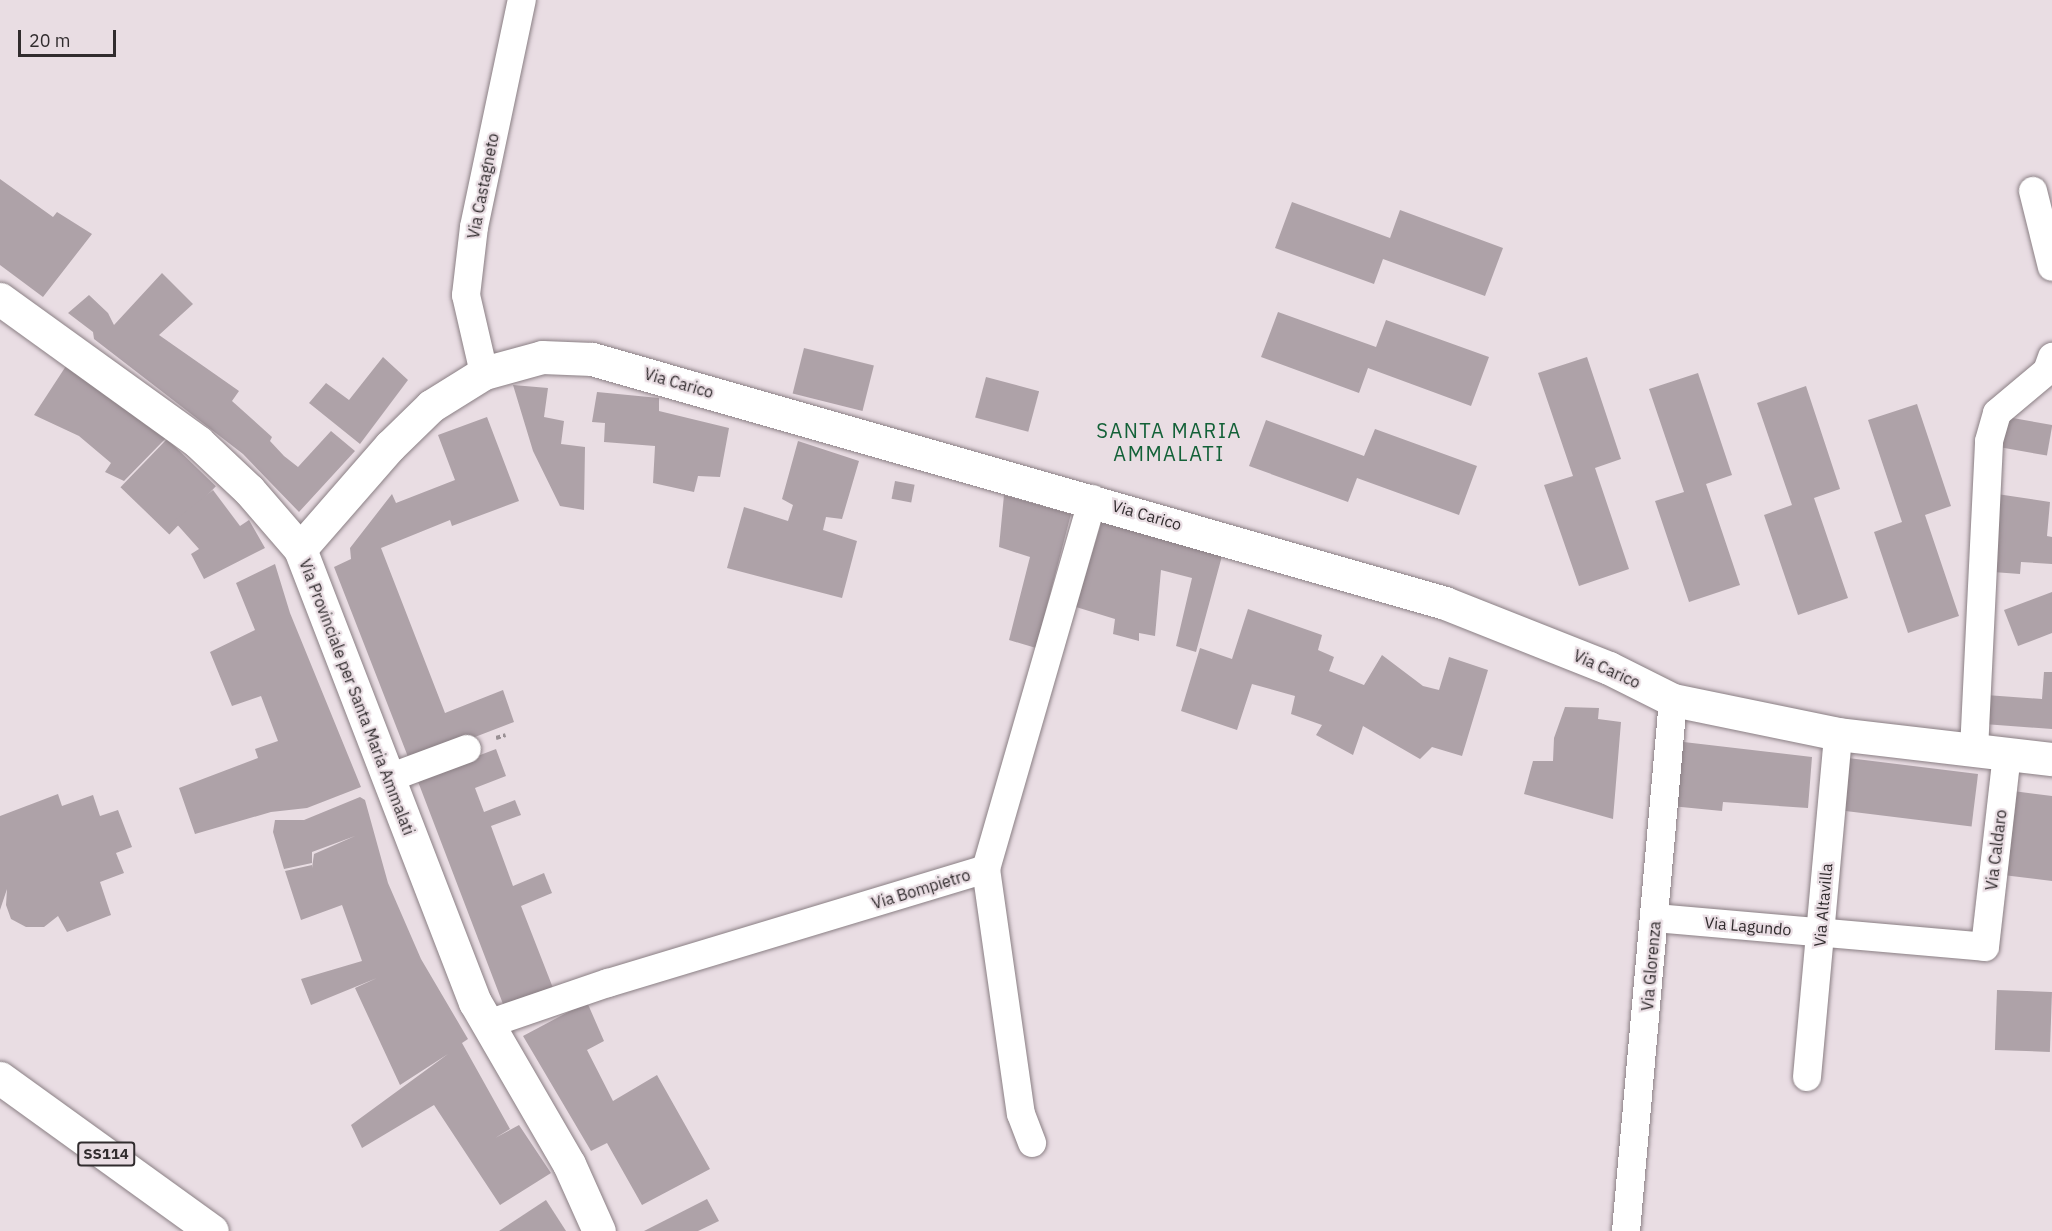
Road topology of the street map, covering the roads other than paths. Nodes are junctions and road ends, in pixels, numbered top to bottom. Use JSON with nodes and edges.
{"nodes":[{"id":1,"x":522,"y":0,"type":"edge"},
{"id":2,"x":2033,"y":191,"type":"dead end"},
{"id":3,"x":2052,"y":267,"type":"edge"},
{"id":4,"x":0,"y":299,"type":"edge"},
{"id":5,"x":2052,"y":357,"type":"edge"},
{"id":6,"x":484,"y":373,"type":"junction"},
{"id":7,"x":1093,"y":499,"type":"junction"},
{"id":8,"x":300,"y":549,"type":"junction"},
{"id":9,"x":1673,"y":700,"type":"junction"},
{"id":10,"x":1838,"y":734,"type":"junction"},
{"id":11,"x":467,"y":749,"type":"dead end"},
{"id":12,"x":1974,"y":750,"type":"junction"},
{"id":13,"x":2007,"y":753,"type":"junction"},
{"id":14,"x":2052,"y":759,"type":"edge"},
{"id":15,"x":389,"y":778,"type":"junction"},
{"id":16,"x":986,"y":869,"type":"junction"},
{"id":17,"x":1655,"y":918,"type":"junction"},
{"id":18,"x":1820,"y":933,"type":"junction"},
{"id":19,"x":1985,"y":947,"type":"joint"},
{"id":20,"x":488,"y":1024,"type":"junction"},
{"id":21,"x":1807,"y":1077,"type":"dead end"},
{"id":22,"x":0,"y":1078,"type":"edge"},
{"id":23,"x":0,"y":1096,"type":"edge"},
{"id":24,"x":1032,"y":1143,"type":"dead end"},
{"id":25,"x":569,"y":1164,"type":"junction"},
{"id":26,"x":175,"y":1231,"type":"edge"},
{"id":27,"x":212,"y":1231,"type":"edge"},
{"id":28,"x":599,"y":1231,"type":"edge"},
{"id":29,"x":619,"y":1231,"type":"edge"},
{"id":30,"x":1626,"y":1231,"type":"edge"}],
"edges":[{"from":1,"to":6,"type":"street","name":"Via Castagneto"},
{"from":2,"to":3,"type":"street"},
{"from":4,"to":8,"type":"street","name":"Via Provinciale per Santa Maria Ammalati"},
{"from":5,"to":12,"type":"street"},
{"from":6,"to":7,"type":"street","name":"Via Carico"},
{"from":6,"to":8,"type":"street","name":"Via Carico"},
{"from":7,"to":9,"type":"street","name":"Via Carico"},
{"from":7,"to":16,"type":"street","name":"Via Bompietro"},
{"from":8,"to":15,"type":"street","name":"Via Provinciale per Santa Maria Ammalati"},
{"from":9,"to":10,"type":"street","name":"Via Carico"},
{"from":9,"to":17,"type":"street","name":"Via Glorenza"},
{"from":10,"to":12,"type":"street","name":"Via Carico"},
{"from":10,"to":18,"type":"street","name":"Via Altavilla"},
{"from":11,"to":15,"type":"street"},
{"from":12,"to":13,"type":"street","name":"Via Carico"},
{"from":13,"to":14,"type":"street","name":"Via Carico"},
{"from":13,"to":19,"type":"street","name":"Via Caldaro"},
{"from":15,"to":20,"type":"street","name":"Via Provinciale per Santa Maria Ammalati"},
{"from":16,"to":20,"type":"street","name":"Via Bompietro"},
{"from":16,"to":24,"type":"street"},
{"from":17,"to":18,"type":"street","name":"Via Lagundo"},
{"from":17,"to":30,"type":"street","name":"Via Glorenza"},
{"from":18,"to":19,"type":"street","name":"Via Lagundo"},
{"from":18,"to":21,"type":"street","name":"Via Altavilla"},
{"from":20,"to":25,"type":"street","name":"Via Provinciale per Santa Maria Ammalati"},
{"from":22,"to":27,"type":"street","number":"SS114"},
{"from":23,"to":26,"type":"street","number":"SS114"},
{"from":25,"to":28,"type":"street"},
{"from":25,"to":29,"type":"street"}]}
